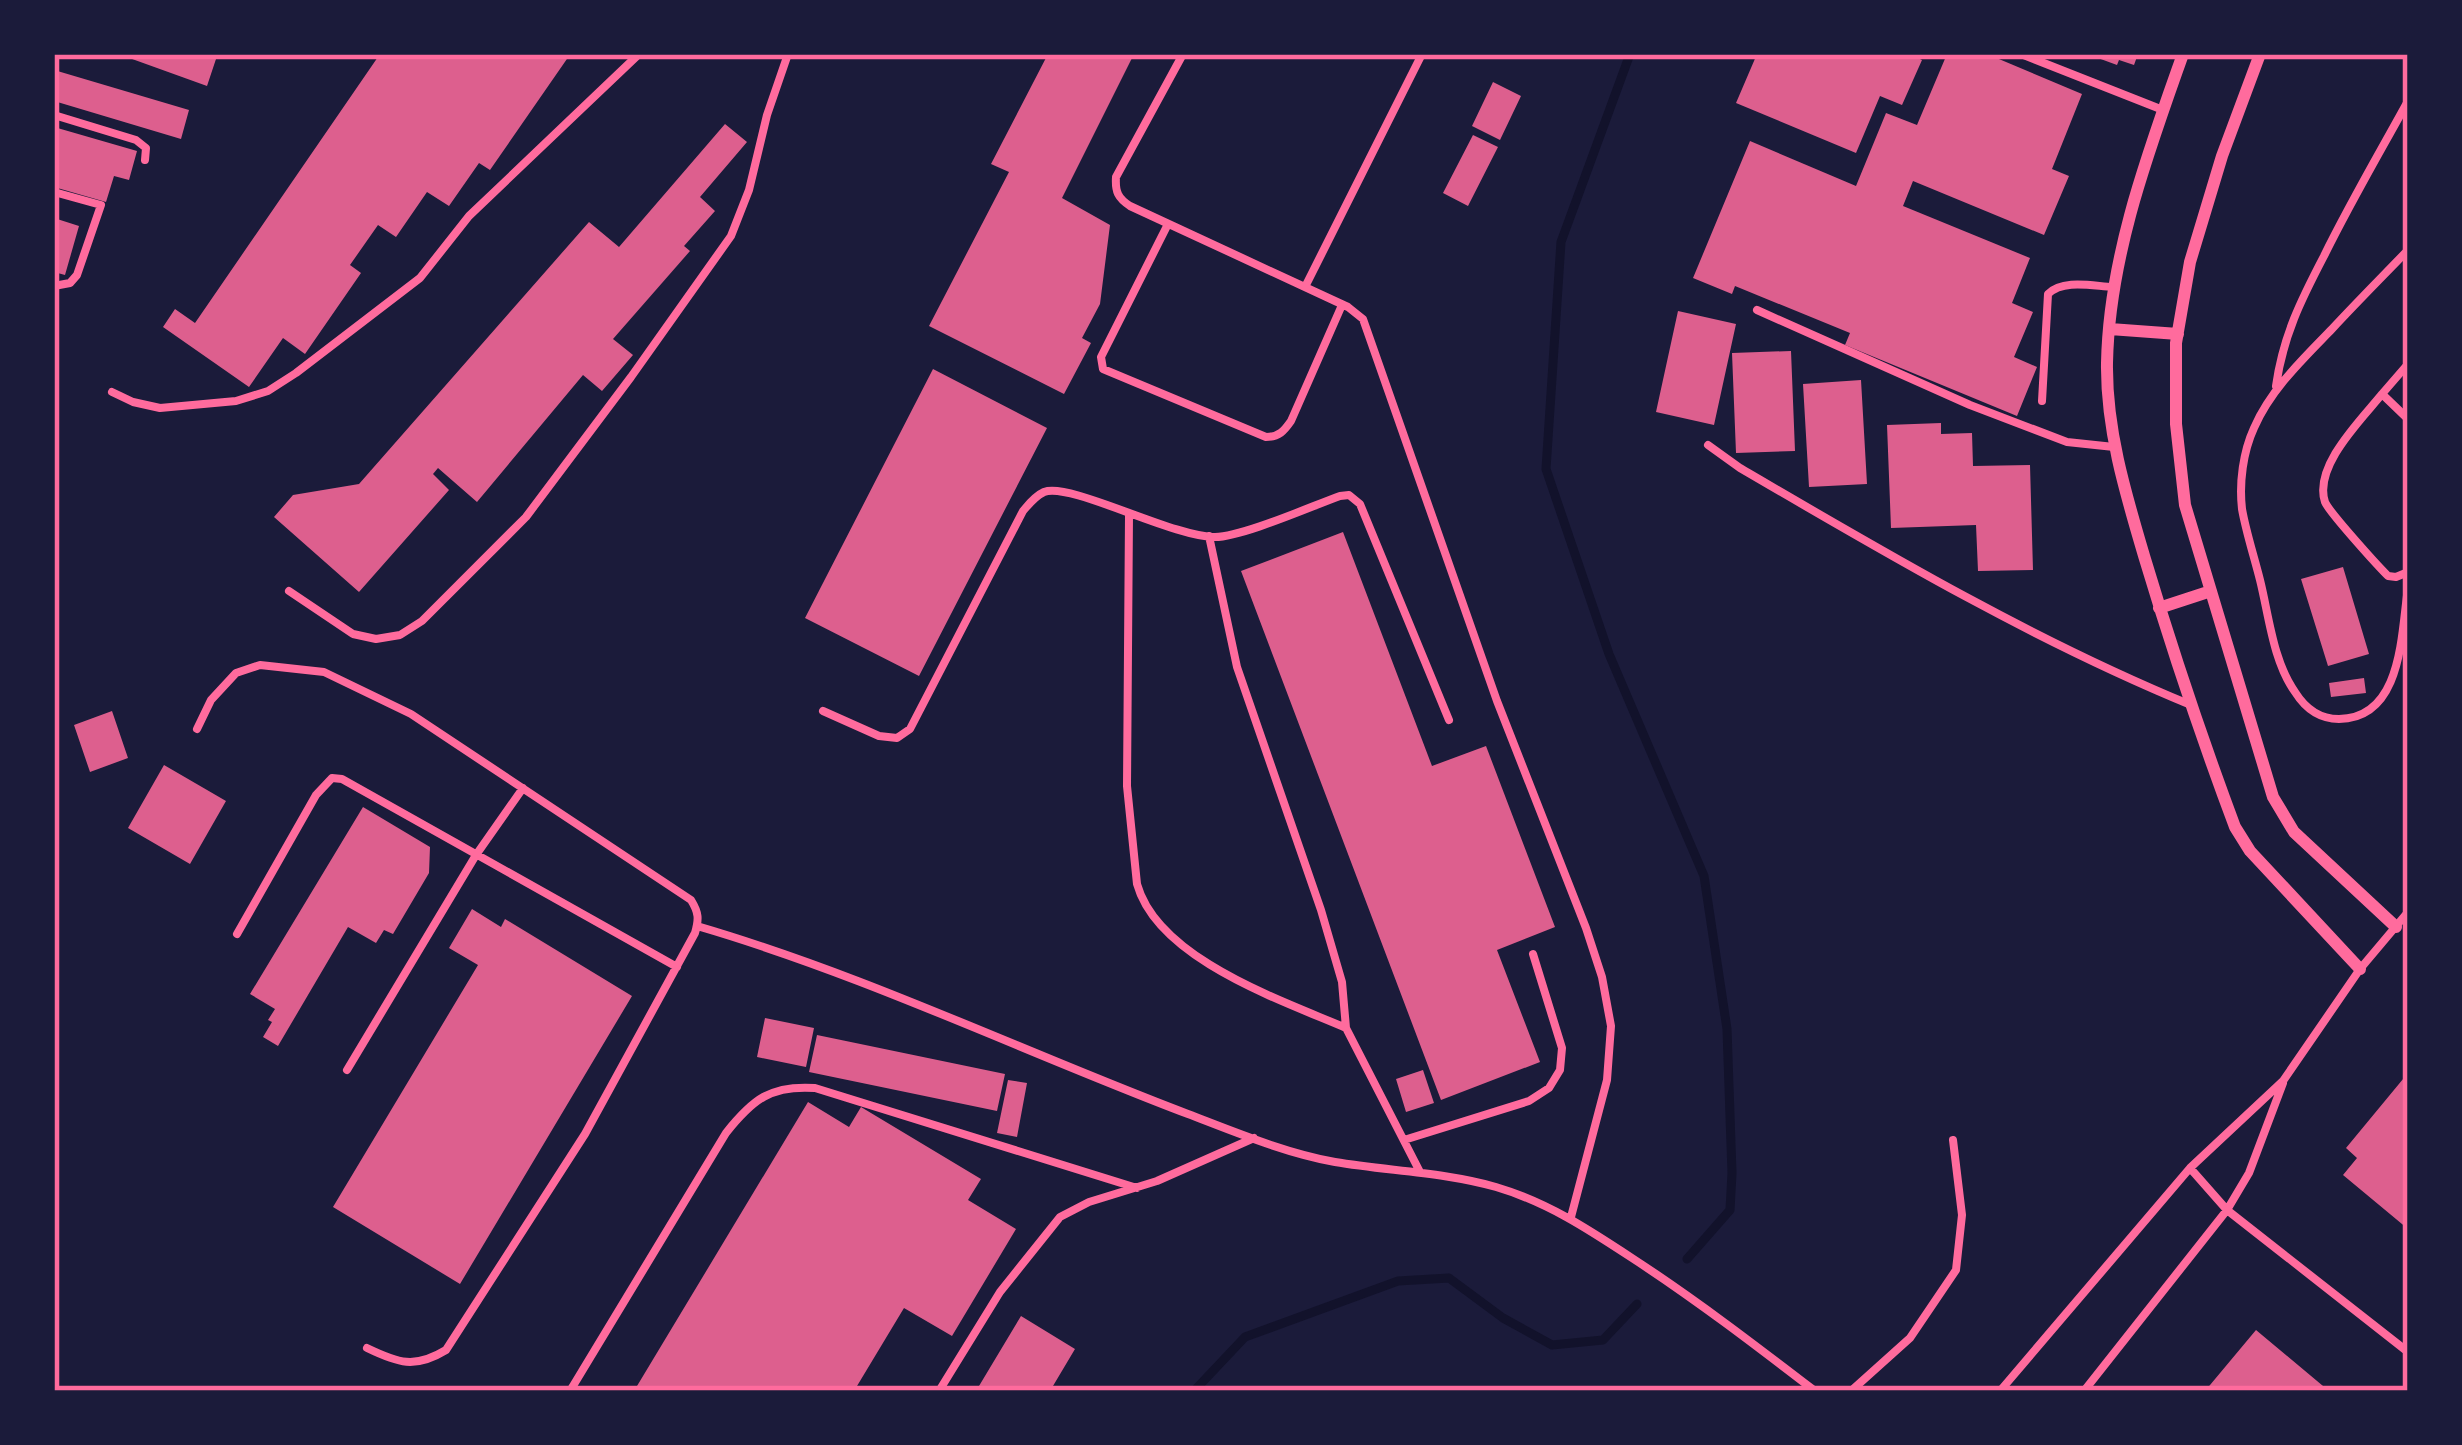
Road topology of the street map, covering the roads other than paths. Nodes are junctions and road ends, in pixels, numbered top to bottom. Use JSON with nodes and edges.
{"nodes":[{"id":1,"x":639,"y":54,"type":"edge"},
{"id":2,"x":788,"y":54,"type":"edge"},
{"id":3,"x":1183,"y":54,"type":"edge"},
{"id":4,"x":1422,"y":54,"type":"edge"},
{"id":5,"x":2020,"y":54,"type":"edge"},
{"id":6,"x":2183,"y":54,"type":"edge"},
{"id":7,"x":2260,"y":54,"type":"edge"},
{"id":8,"x":2408,"y":100,"type":"edge"},
{"id":9,"x":2163,"y":110,"type":"junction"},
{"id":10,"x":54,"y":115,"type":"edge"},
{"id":11,"x":145,"y":160,"type":"dead end"},
{"id":12,"x":54,"y":192,"type":"edge"},
{"id":13,"x":1168,"y":224,"type":"junction"},
{"id":14,"x":2408,"y":250,"type":"edge"},
{"id":15,"x":54,"y":286,"type":"edge"},
{"id":16,"x":1305,"y":287,"type":"junction"},
{"id":17,"x":2113,"y":287,"type":"junction"},
{"id":18,"x":1342,"y":304,"type":"junction"},
{"id":19,"x":1757,"y":310,"type":"dead end"},
{"id":20,"x":2110,"y":329,"type":"junction"},
{"id":21,"x":2178,"y":334,"type":"junction"},
{"id":22,"x":2408,"y":364,"type":"edge"},
{"id":23,"x":112,"y":392,"type":"dead end"},
{"id":24,"x":2275,"y":392,"type":"junction"},
{"id":25,"x":2382,"y":394,"type":"junction"},
{"id":26,"x":2042,"y":401,"type":"dead end"},
{"id":27,"x":2408,"y":419,"type":"edge"},
{"id":28,"x":1708,"y":445,"type":"dead end"},
{"id":29,"x":2114,"y":446,"type":"junction"},
{"id":30,"x":1129,"y":514,"type":"junction"},
{"id":31,"x":1209,"y":536,"type":"junction"},
{"id":32,"x":2408,"y":572,"type":"edge"},
{"id":33,"x":2408,"y":588,"type":"edge"},
{"id":34,"x":289,"y":591,"type":"dead end"},
{"id":35,"x":2211,"y":591,"type":"junction"},
{"id":36,"x":2159,"y":608,"type":"junction"},
{"id":37,"x":2192,"y":706,"type":"junction"},
{"id":38,"x":824,"y":711,"type":"dead end"},
{"id":39,"x":1449,"y":720,"type":"dead end"},
{"id":40,"x":197,"y":729,"type":"dead end"},
{"id":41,"x":523,"y":788,"type":"junction"},
{"id":42,"x":476,"y":855,"type":"junction"},
{"id":43,"x":2408,"y":912,"type":"edge"},
{"id":44,"x":697,"y":926,"type":"junction"},
{"id":45,"x":2396,"y":927,"type":"junction"},
{"id":46,"x":237,"y":934,"type":"dead end"},
{"id":47,"x":1533,"y":954,"type":"dead end"},
{"id":48,"x":676,"y":967,"type":"junction"},
{"id":49,"x":2360,"y":969,"type":"junction"},
{"id":50,"x":1346,"y":1028,"type":"junction"},
{"id":51,"x":347,"y":1070,"type":"dead end"},
{"id":52,"x":2283,"y":1081,"type":"junction"},
{"id":53,"x":1255,"y":1138,"type":"junction"},
{"id":54,"x":1404,"y":1140,"type":"junction"},
{"id":55,"x":1953,"y":1141,"type":"dead end"},
{"id":56,"x":2190,"y":1168,"type":"junction"},
{"id":57,"x":1420,"y":1172,"type":"junction"},
{"id":58,"x":1137,"y":1188,"type":"junction"},
{"id":59,"x":2227,"y":1210,"type":"junction"},
{"id":60,"x":1571,"y":1217,"type":"junction"},
{"id":61,"x":367,"y":1348,"type":"dead end"},
{"id":62,"x":2408,"y":1352,"type":"edge"},
{"id":63,"x":570,"y":1391,"type":"edge"},
{"id":64,"x":939,"y":1391,"type":"edge"},
{"id":65,"x":1815,"y":1391,"type":"edge"},
{"id":66,"x":1850,"y":1391,"type":"edge"},
{"id":67,"x":2000,"y":1391,"type":"edge"},
{"id":68,"x":2084,"y":1391,"type":"edge"}],
"edges":[{"from":1,"to":23,"type":"lane"},
{"from":2,"to":34,"type":"lane"},
{"from":3,"to":13,"type":"lane"},
{"from":4,"to":16,"type":"lane"},
{"from":5,"to":9,"type":"lane"},
{"from":6,"to":9,"type":"street"},
{"from":7,"to":21,"type":"street"},
{"from":8,"to":24,"type":"lane"},
{"from":9,"to":17,"type":"street"},
{"from":10,"to":11,"type":"lane"},
{"from":12,"to":15,"type":"lane"},
{"from":13,"to":16,"type":"lane"},
{"from":13,"to":18,"type":"lane"},
{"from":14,"to":24,"type":"lane"},
{"from":16,"to":18,"type":"lane"},
{"from":17,"to":20,"type":"street"},
{"from":17,"to":26,"type":"lane"},
{"from":18,"to":60,"type":"lane"},
{"from":19,"to":29,"type":"lane"},
{"from":20,"to":21,"type":"street"},
{"from":20,"to":29,"type":"street"},
{"from":21,"to":35,"type":"street"},
{"from":22,"to":25,"type":"lane"},
{"from":24,"to":33,"type":"lane"},
{"from":25,"to":27,"type":"lane"},
{"from":25,"to":32,"type":"lane"},
{"from":28,"to":37,"type":"lane"},
{"from":29,"to":36,"type":"street"},
{"from":30,"to":31,"type":"lane"},
{"from":30,"to":38,"type":"lane"},
{"from":30,"to":50,"type":"lane"},
{"from":31,"to":39,"type":"lane"},
{"from":31,"to":50,"type":"lane"},
{"from":35,"to":36,"type":"street"},
{"from":35,"to":45,"type":"street"},
{"from":36,"to":37,"type":"street"},
{"from":37,"to":49,"type":"street"},
{"from":40,"to":41,"type":"lane"},
{"from":41,"to":42,"type":"lane"},
{"from":41,"to":44,"type":"lane"},
{"from":42,"to":46,"type":"lane"},
{"from":42,"to":48,"type":"lane"},
{"from":42,"to":51,"type":"lane"},
{"from":43,"to":45,"type":"lane"},
{"from":44,"to":48,"type":"lane"},
{"from":44,"to":53,"type":"lane"},
{"from":45,"to":49,"type":"lane"},
{"from":47,"to":54,"type":"lane"},
{"from":48,"to":61,"type":"lane"},
{"from":49,"to":52,"type":"lane"},
{"from":50,"to":54,"type":"lane"},
{"from":52,"to":56,"type":"lane"},
{"from":52,"to":59,"type":"lane"},
{"from":53,"to":57,"type":"lane"},
{"from":53,"to":58,"type":"lane"},
{"from":54,"to":57,"type":"lane"},
{"from":55,"to":66,"type":"lane"},
{"from":56,"to":59,"type":"lane"},
{"from":56,"to":67,"type":"lane"},
{"from":57,"to":60,"type":"lane"},
{"from":58,"to":63,"type":"lane"},
{"from":58,"to":64,"type":"lane"},
{"from":59,"to":62,"type":"lane"},
{"from":59,"to":68,"type":"lane"},
{"from":60,"to":65,"type":"lane"}]}
